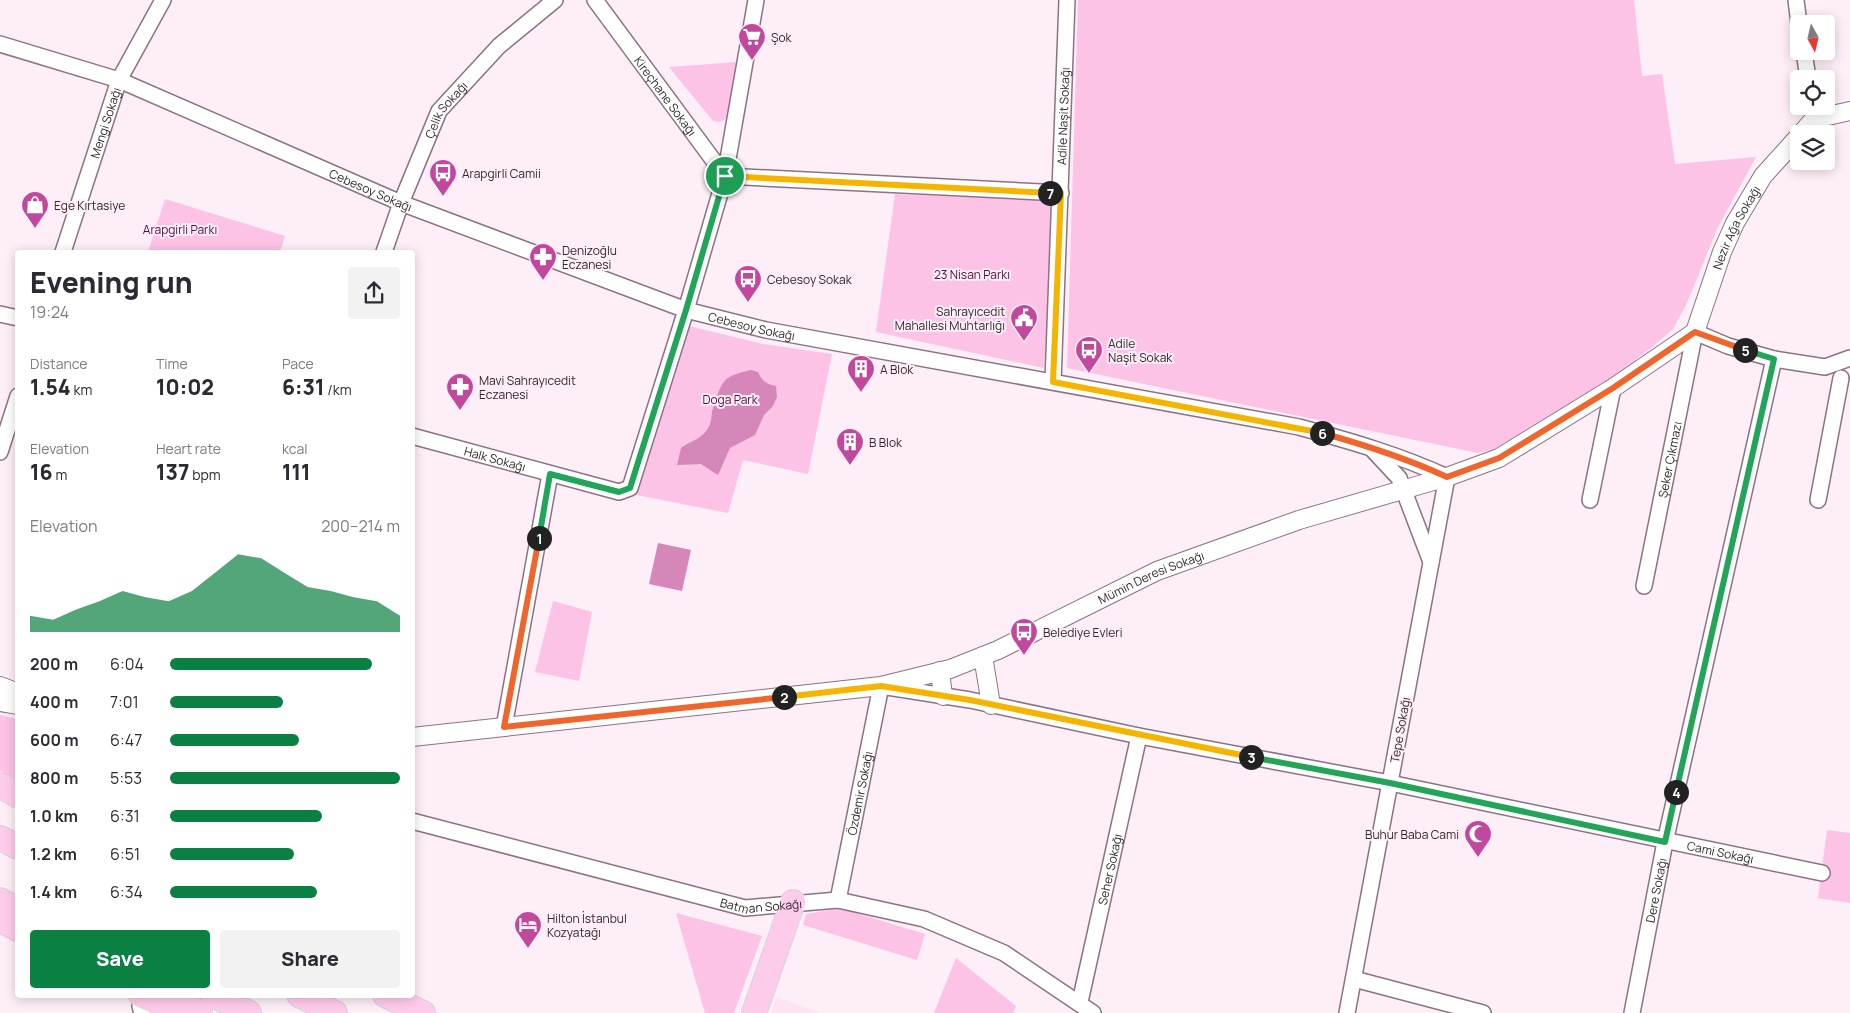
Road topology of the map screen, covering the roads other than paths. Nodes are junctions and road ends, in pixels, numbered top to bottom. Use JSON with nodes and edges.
{"nodes":[{"id":1,"x":163,"y":0,"type":"edge"},
{"id":2,"x":555,"y":0,"type":"edge"},
{"id":3,"x":595,"y":0,"type":"edge"},
{"id":4,"x":756,"y":0,"type":"edge"},
{"id":5,"x":1067,"y":0,"type":"edge"},
{"id":6,"x":1796,"y":0,"type":"edge"},
{"id":7,"x":1798,"y":15,"type":"edge"},
{"id":8,"x":0,"y":44,"type":"edge"},
{"id":9,"x":119,"y":80,"type":"junction"},
{"id":10,"x":1850,"y":111,"type":"edge"},
{"id":11,"x":1835,"y":112,"type":"edge"},
{"id":12,"x":1790,"y":146,"type":"edge"},
{"id":13,"x":725,"y":176,"type":"junction"},
{"id":14,"x":1061,"y":193,"type":"junction"},
{"id":15,"x":401,"y":203,"type":"junction"},
{"id":16,"x":64,"y":250,"type":"edge"},
{"id":17,"x":385,"y":250,"type":"edge"},
{"id":18,"x":686,"y":310,"type":"junction"},
{"id":19,"x":0,"y":314,"type":"edge"},
{"id":20,"x":15,"y":317,"type":"edge"},
{"id":21,"x":1695,"y":332,"type":"junction"},
{"id":22,"x":1850,"y":358,"type":"edge"},
{"id":23,"x":1774,"y":359,"type":"junction"},
{"id":24,"x":1825,"y":367,"type":"junction"},
{"id":25,"x":1053,"y":382,"type":"junction"},
{"id":26,"x":1846,"y":382,"type":"edge"},
{"id":27,"x":1613,"y":388,"type":"junction"},
{"id":28,"x":15,"y":405,"type":"edge"},
{"id":29,"x":415,"y":437,"type":"edge"},
{"id":30,"x":1370,"y":446,"type":"junction"},
{"id":31,"x":0,"y":452,"type":"edge"},
{"id":32,"x":1411,"y":461,"type":"junction"},
{"id":33,"x":550,"y":474,"type":"junction"},
{"id":34,"x":1447,"y":477,"type":"junction"},
{"id":35,"x":1401,"y":484,"type":"junction"},
{"id":36,"x":1590,"y":500,"type":"dead end"},
{"id":37,"x":1818,"y":500,"type":"dead end"},
{"id":38,"x":1431,"y":563,"type":"junction"},
{"id":39,"x":1644,"y":586,"type":"dead end"},
{"id":40,"x":982,"y":656,"type":"junction"},
{"id":41,"x":940,"y":671,"type":"junction"},
{"id":42,"x":0,"y":686,"type":"edge"},
{"id":43,"x":881,"y":686,"type":"junction"},
{"id":44,"x":15,"y":692,"type":"edge"},
{"id":45,"x":944,"y":696,"type":"junction"},
{"id":46,"x":0,"y":702,"type":"edge"},
{"id":47,"x":15,"y":704,"type":"edge"},
{"id":48,"x":991,"y":705,"type":"junction"},
{"id":49,"x":504,"y":727,"type":"junction"},
{"id":50,"x":1139,"y":736,"type":"junction"},
{"id":51,"x":415,"y":737,"type":"edge"},
{"id":52,"x":1390,"y":783,"type":"junction"},
{"id":53,"x":0,"y":785,"type":"edge"},
{"id":54,"x":0,"y":791,"type":"edge"},
{"id":55,"x":15,"y":795,"type":"edge"},
{"id":56,"x":15,"y":796,"type":"edge"},
{"id":57,"x":415,"y":822,"type":"edge"},
{"id":58,"x":0,"y":838,"type":"edge"},
{"id":59,"x":1665,"y":842,"type":"junction"},
{"id":60,"x":15,"y":846,"type":"edge"},
{"id":61,"x":1822,"y":873,"type":"dead end"},
{"id":62,"x":0,"y":884,"type":"edge"},
{"id":63,"x":15,"y":892,"type":"edge"},
{"id":64,"x":0,"y":900,"type":"edge"},
{"id":65,"x":838,"y":900,"type":"junction"},
{"id":66,"x":788,"y":903,"type":"junction"},
{"id":67,"x":15,"y":908,"type":"edge"},
{"id":68,"x":0,"y":920,"type":"edge"},
{"id":69,"x":15,"y":928,"type":"edge"},
{"id":70,"x":1354,"y":979,"type":"junction"},
{"id":71,"x":219,"y":998,"type":"edge"},
{"id":72,"x":305,"y":998,"type":"edge"},
{"id":73,"x":392,"y":998,"type":"edge"},
{"id":74,"x":148,"y":1000,"type":"edge"},
{"id":75,"x":1080,"y":1002,"type":"junction"},
{"id":76,"x":180,"y":1013,"type":"edge"},
{"id":77,"x":200,"y":1013,"type":"edge"},
{"id":78,"x":249,"y":1013,"type":"edge"},
{"id":79,"x":335,"y":1013,"type":"edge"},
{"id":80,"x":424,"y":1013,"type":"edge"},
{"id":81,"x":746,"y":1013,"type":"edge"},
{"id":82,"x":754,"y":1013,"type":"edge"},
{"id":83,"x":1093,"y":1013,"type":"edge"},
{"id":84,"x":1347,"y":1013,"type":"edge"},
{"id":85,"x":1483,"y":1013,"type":"edge"},
{"id":86,"x":1632,"y":1013,"type":"edge"}],
"edges":[{"from":1,"to":9,"type":"street","name":"Mengi Sokağı"},
{"from":2,"to":15,"type":"street","name":"Çelik Sokağı"},
{"from":3,"to":13,"type":"street","name":"Kireçhane Sokağı"},
{"from":4,"to":13,"type":"street"},
{"from":5,"to":14,"type":"street","name":"Adile Naşit Sokağı"},
{"from":6,"to":7,"type":"street"},
{"from":8,"to":9,"type":"street","name":"Cebesoy Sokağı"},
{"from":9,"to":15,"type":"street","name":"Cebesoy Sokağı"},
{"from":9,"to":16,"type":"street","name":"Mengi Sokağı"},
{"from":10,"to":11,"type":"street","name":"Nezir Ağa Sokağı"},
{"from":12,"to":21,"type":"street","name":"Nezir Ağa Sokağı"},
{"from":13,"to":14,"type":"street"},
{"from":13,"to":18,"type":"street"},
{"from":14,"to":25,"type":"street","name":"Adile Naşit Sokağı"},
{"from":15,"to":17,"type":"street","name":"Çelik Sokağı"},
{"from":15,"to":18,"type":"street","name":"Cebesoy Sokağı"},
{"from":18,"to":25,"type":"street","name":"Cebesoy Sokağı"},
{"from":18,"to":33,"type":"street","name":"Halk Sokağı"},
{"from":19,"to":20,"type":"street"},
{"from":21,"to":23,"type":"street"},
{"from":21,"to":27,"type":"street","name":"Mümin Deresi Sokağı"},
{"from":21,"to":39,"type":"street","name":"Şeker Çıkmazı"},
{"from":22,"to":24,"type":"street"},
{"from":23,"to":24,"type":"street"},
{"from":23,"to":59,"type":"street","name":"Dere Sokağı"},
{"from":24,"to":26,"type":"street"},
{"from":25,"to":30,"type":"street","name":"Cebesoy Sokağı"},
{"from":26,"to":37,"type":"street"},
{"from":27,"to":34,"type":"street","name":"Mümin Deresi Sokağı"},
{"from":27,"to":36,"type":"street"},
{"from":28,"to":31,"type":"street"},
{"from":29,"to":33,"type":"street","name":"Halk Sokağı"},
{"from":30,"to":32,"type":"street","name":"Cebesoy Sokağı"},
{"from":30,"to":35,"type":"street"},
{"from":32,"to":34,"type":"street","name":"Cebesoy Sokağı"},
{"from":32,"to":35,"type":"street"},
{"from":33,"to":49,"type":"street"},
{"from":34,"to":35,"type":"street","name":"Mümin Deresi Sokağı"},
{"from":34,"to":38,"type":"street","name":"Tepe Sokağı"},
{"from":35,"to":38,"type":"street"},
{"from":35,"to":40,"type":"street","name":"Mümin Deresi Sokağı"},
{"from":38,"to":52,"type":"street","name":"Tepe Sokağı"},
{"from":40,"to":41,"type":"street","name":"Mümin Deresi Sokağı"},
{"from":40,"to":48,"type":"street"},
{"from":41,"to":43,"type":"street","name":"Mümin Deresi Sokağı"},
{"from":41,"to":45,"type":"street"},
{"from":42,"to":44,"type":"street"},
{"from":43,"to":45,"type":"street","name":"Cami Sokağı"},
{"from":43,"to":49,"type":"street","name":"Mümin Deresi Sokağı"},
{"from":43,"to":65,"type":"street","name":"Özdemir Sokağı"},
{"from":45,"to":48,"type":"street","name":"Cami Sokağı"},
{"from":46,"to":47,"type":"street"},
{"from":48,"to":50,"type":"street","name":"Cami Sokağı"},
{"from":49,"to":51,"type":"street","name":"Mümin Deresi Sokağı"},
{"from":50,"to":52,"type":"street","name":"Cami Sokağı"},
{"from":50,"to":75,"type":"street","name":"Seher Sokağı"},
{"from":52,"to":59,"type":"street","name":"Cami Sokağı"},
{"from":52,"to":70,"type":"street","name":"Tepe Sokağı"},
{"from":53,"to":55,"type":"highway"},
{"from":54,"to":56,"type":"highway"},
{"from":57,"to":66,"type":"street","name":"Batman Sokağı"},
{"from":58,"to":60,"type":"highway"},
{"from":59,"to":61,"type":"street","name":"Cami Sokağı"},
{"from":59,"to":86,"type":"street","name":"Dere Sokağı"},
{"from":62,"to":63,"type":"highway"},
{"from":64,"to":67,"type":"highway"},
{"from":65,"to":66,"type":"street","name":"Batman Sokağı"},
{"from":65,"to":75,"type":"street","name":"Batman Sokağı"},
{"from":66,"to":81,"type":"highway"},
{"from":66,"to":82,"type":"highway"},
{"from":68,"to":69,"type":"highway"},
{"from":70,"to":84,"type":"street","name":"Tepe Sokağı"},
{"from":70,"to":85,"type":"street"},
{"from":71,"to":78,"type":"highway"},
{"from":72,"to":79,"type":"highway"},
{"from":73,"to":80,"type":"highway"},
{"from":74,"to":76,"type":"highway"},
{"from":74,"to":77,"type":"highway"},
{"from":75,"to":83,"type":"street","name":"Batman Sokağı"}]}
